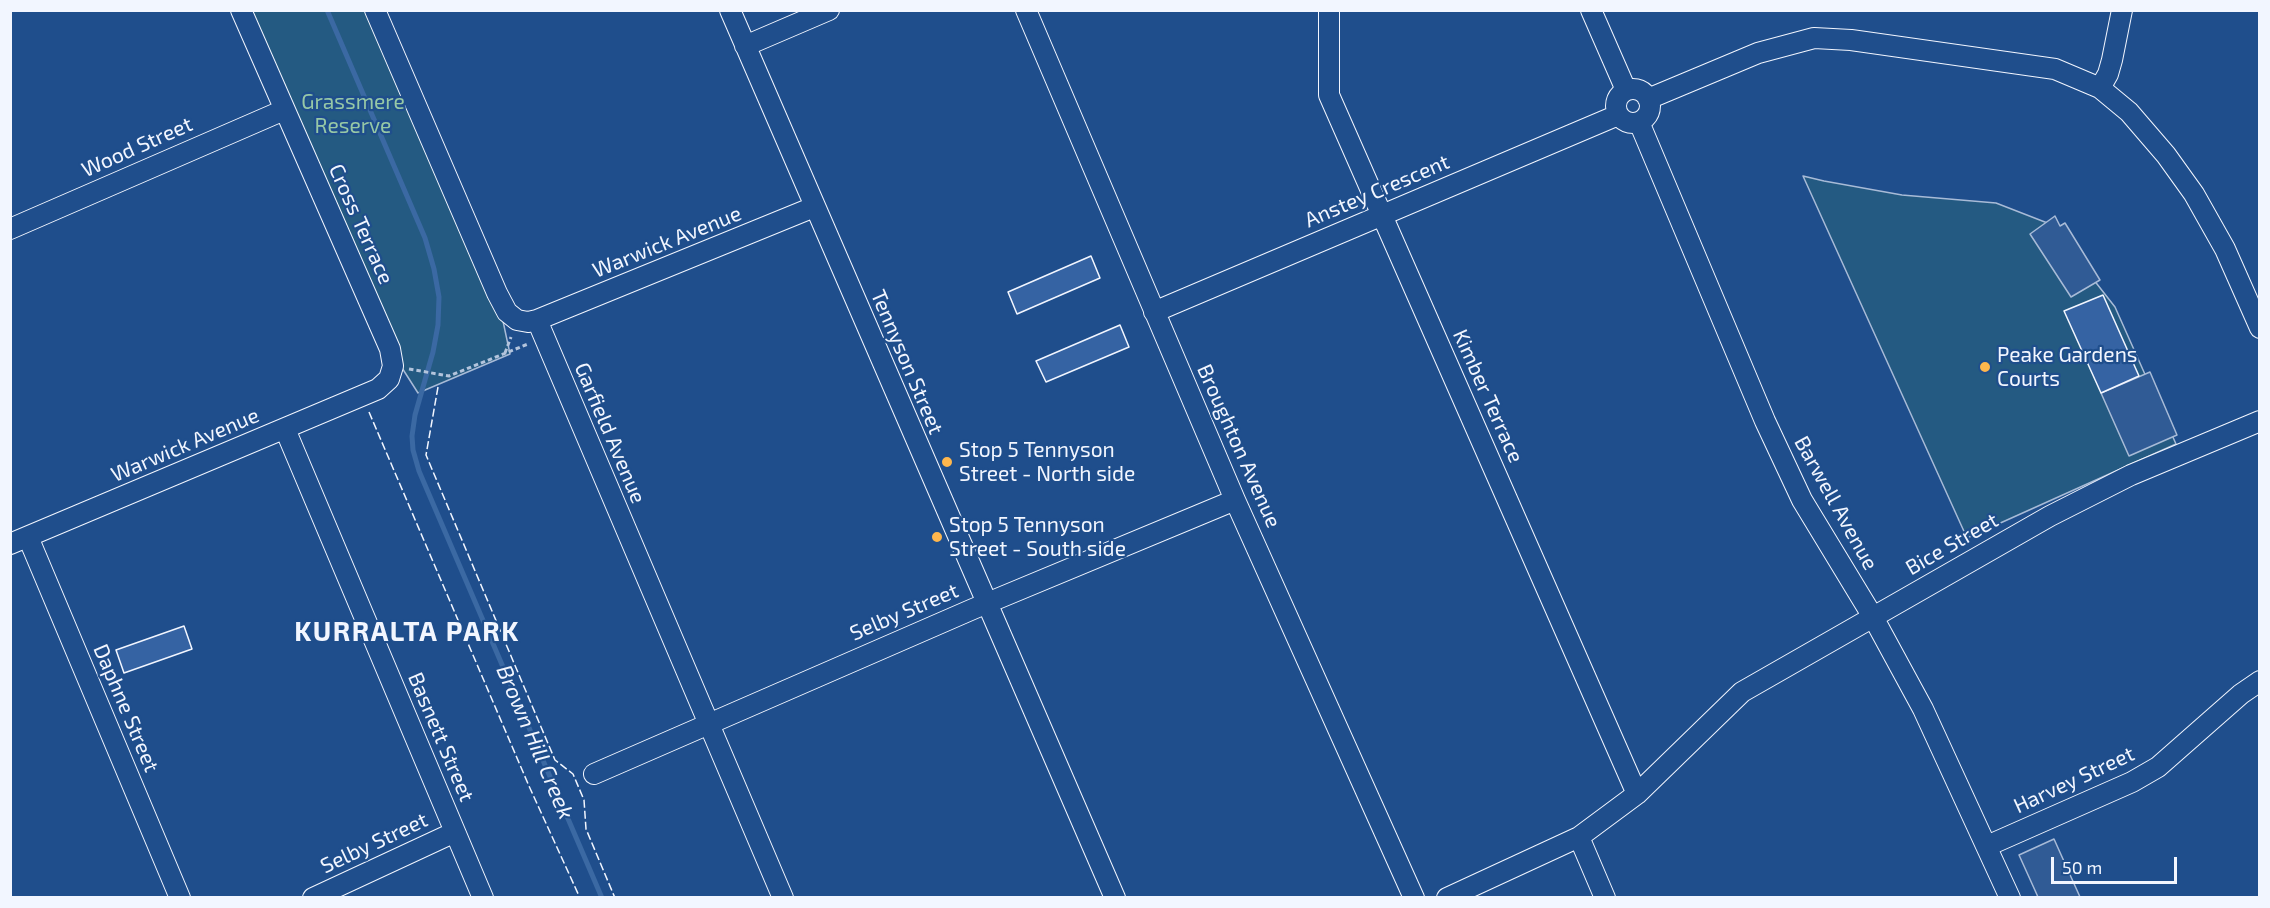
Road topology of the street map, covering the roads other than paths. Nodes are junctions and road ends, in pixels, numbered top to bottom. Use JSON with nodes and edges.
{"nodes":[{"id":1,"x":241,"y":10,"type":"edge"},
{"id":2,"x":375,"y":10,"type":"edge"},
{"id":3,"x":730,"y":10,"type":"edge"},
{"id":4,"x":829,"y":10,"type":"edge"},
{"id":5,"x":1026,"y":10,"type":"edge"},
{"id":6,"x":1329,"y":10,"type":"edge"},
{"id":7,"x":1591,"y":10,"type":"edge"},
{"id":8,"x":2122,"y":10,"type":"edge"},
{"id":9,"x":745,"y":46,"type":"junction"},
{"id":10,"x":2100,"y":87,"type":"junction"},
{"id":11,"x":1626,"y":90,"type":"junction"},
{"id":12,"x":1648,"y":99,"type":"junction"},
{"id":13,"x":284,"y":110,"type":"junction"},
{"id":14,"x":1618,"y":115,"type":"junction"},
{"id":15,"x":1639,"y":122,"type":"junction"},
{"id":16,"x":814,"y":207,"type":"junction"},
{"id":17,"x":1382,"y":215,"type":"junction"},
{"id":18,"x":10,"y":229,"type":"edge"},
{"id":19,"x":1154,"y":312,"type":"junction"},
{"id":20,"x":2259,"y":328,"type":"edge"},
{"id":21,"x":540,"y":329,"type":"junction"},
{"id":22,"x":378,"y":389,"type":"joint"},
{"id":23,"x":2259,"y":421,"type":"edge"},
{"id":24,"x":285,"y":429,"type":"junction"},
{"id":25,"x":1235,"y":500,"type":"junction"},
{"id":26,"x":19,"y":540,"type":"edge"},
{"id":27,"x":986,"y":603,"type":"junction"},
{"id":28,"x":1873,"y":617,"type":"junction"},
{"id":29,"x":2259,"y":681,"type":"edge"},
{"id":30,"x":708,"y":723,"type":"junction"},
{"id":31,"x":594,"y":774,"type":"dead end"},
{"id":32,"x":1637,"y":794,"type":"junction"},
{"id":33,"x":455,"y":832,"type":"junction"},
{"id":34,"x":1579,"y":837,"type":"junction"},
{"id":35,"x":1987,"y":846,"type":"junction"},
{"id":36,"x":180,"y":897,"type":"edge"},
{"id":37,"x":313,"y":897,"type":"edge"},
{"id":38,"x":483,"y":897,"type":"edge"},
{"id":39,"x":783,"y":897,"type":"edge"},
{"id":40,"x":1115,"y":897,"type":"edge"},
{"id":41,"x":1414,"y":897,"type":"edge"},
{"id":42,"x":1447,"y":897,"type":"edge"},
{"id":43,"x":1605,"y":897,"type":"edge"},
{"id":44,"x":2010,"y":897,"type":"edge"}],
"edges":[{"from":1,"to":13,"type":"street","name":"Cross Terrace"},
{"from":2,"to":21,"type":"street"},
{"from":3,"to":9,"type":"street","name":"Tennyson Street"},
{"from":4,"to":9,"type":"street"},
{"from":5,"to":19,"type":"street","name":"Broughton Avenue"},
{"from":6,"to":17,"type":"street","name":"Kimber Terrace"},
{"from":7,"to":11,"type":"street"},
{"from":8,"to":10,"type":"street"},
{"from":9,"to":16,"type":"street","name":"Tennyson Street"},
{"from":10,"to":12,"type":"street"},
{"from":10,"to":20,"type":"street"},
{"from":11,"to":12,"type":"street"},
{"from":11,"to":14,"type":"street"},
{"from":12,"to":15,"type":"street"},
{"from":13,"to":18,"type":"street","name":"Wood Street"},
{"from":13,"to":22,"type":"street","name":"Cross Terrace"},
{"from":14,"to":15,"type":"street"},
{"from":14,"to":17,"type":"street","name":"Anstey Crescent"},
{"from":15,"to":28,"type":"street","name":"Barwell Avenue"},
{"from":16,"to":21,"type":"street","name":"Warwick Avenue"},
{"from":16,"to":27,"type":"street","name":"Tennyson Street"},
{"from":17,"to":19,"type":"street","name":"Anstey Crescent"},
{"from":17,"to":32,"type":"street","name":"Kimber Terrace"},
{"from":19,"to":25,"type":"street","name":"Broughton Avenue"},
{"from":21,"to":30,"type":"street","name":"Garfield Avenue"},
{"from":22,"to":24,"type":"street","name":"Warwick Avenue"},
{"from":23,"to":28,"type":"street","name":"Bice Street"},
{"from":24,"to":26,"type":"street","name":"Warwick Avenue"},
{"from":24,"to":33,"type":"street","name":"Basnett Street"},
{"from":25,"to":27,"type":"street","name":"Selby Street"},
{"from":25,"to":41,"type":"street","name":"Broughton Avenue"},
{"from":26,"to":36,"type":"street","name":"Daphne Street"},
{"from":27,"to":30,"type":"street","name":"Selby Street"},
{"from":27,"to":40,"type":"street","name":"Tennyson Street"},
{"from":28,"to":32,"type":"street","name":"Bice Street"},
{"from":28,"to":35,"type":"street","name":"Barwell Avenue"},
{"from":29,"to":35,"type":"street","name":"Harvey Street"},
{"from":30,"to":31,"type":"street","name":"Selby Street"},
{"from":30,"to":39,"type":"street","name":"Garfield Avenue"},
{"from":32,"to":34,"type":"street","name":"Bice Street"},
{"from":33,"to":37,"type":"street","name":"Selby Street"},
{"from":33,"to":38,"type":"street","name":"Basnett Street"},
{"from":34,"to":42,"type":"street","name":"Bice Street"},
{"from":34,"to":43,"type":"street"},
{"from":35,"to":44,"type":"street","name":"Barwell Avenue"}]}
